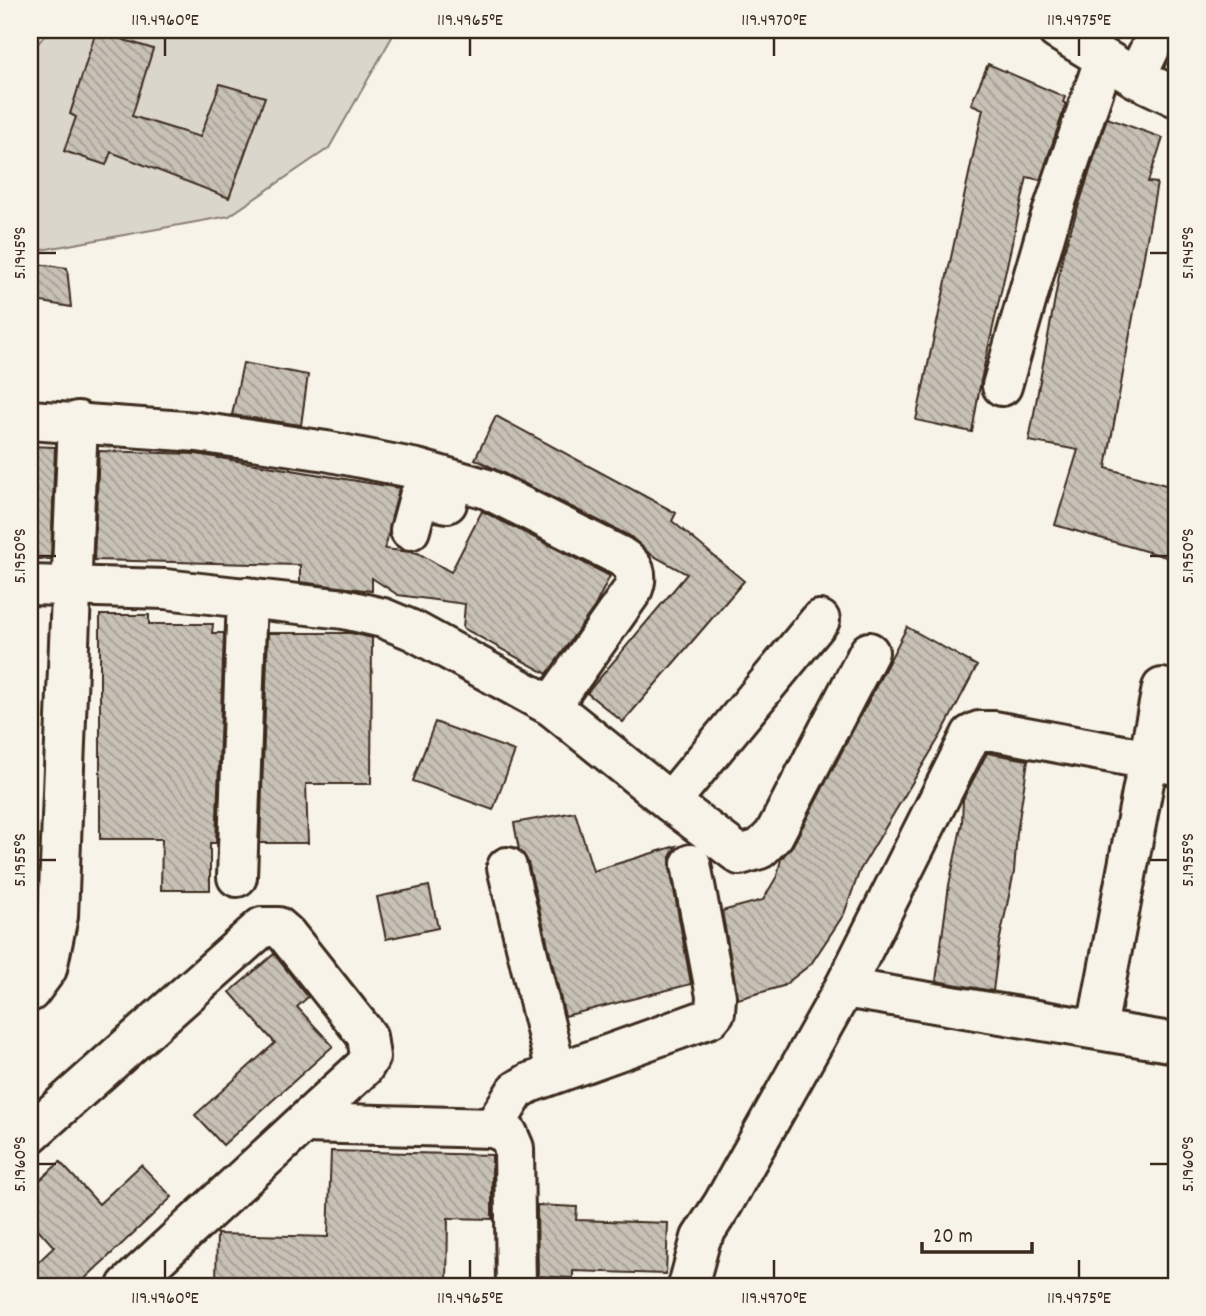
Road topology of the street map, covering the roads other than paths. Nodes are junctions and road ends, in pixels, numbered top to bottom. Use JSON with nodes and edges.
{"nodes":[{"id":1,"x":1057,"y":30,"type":"edge"},
{"id":2,"x":1159,"y":30,"type":"edge"},
{"id":3,"x":1120,"y":69,"type":"junction"},
{"id":4,"x":1176,"y":97,"type":"edge"},
{"id":5,"x":1002,"y":386,"type":"dead end"},
{"id":6,"x":30,"y":420,"type":"edge"},
{"id":7,"x":78,"y":421,"type":"junction"},
{"id":8,"x":453,"y":479,"type":"junction"},
{"id":9,"x":410,"y":530,"type":"dead end"},
{"id":10,"x":30,"y":585,"type":"edge"},
{"id":11,"x":74,"y":585,"type":"junction"},
{"id":12,"x":247,"y":597,"type":"junction"},
{"id":13,"x":820,"y":620,"type":"dead end"},
{"id":14,"x":869,"y":652,"type":"dead end"},
{"id":15,"x":1163,"y":688,"type":"dead end"},
{"id":16,"x":551,"y":706,"type":"junction"},
{"id":17,"x":1161,"y":762,"type":"edge"},
{"id":18,"x":670,"y":802,"type":"junction"},
{"id":19,"x":691,"y":864,"type":"dead end"},
{"id":20,"x":507,"y":867,"type":"dead end"},
{"id":21,"x":237,"y":877,"type":"dead end"},
{"id":22,"x":844,"y":988,"type":"junction"},
{"id":23,"x":30,"y":992,"type":"edge"},
{"id":24,"x":1097,"y":1028,"type":"junction"},
{"id":25,"x":1176,"y":1043,"type":"edge"},
{"id":26,"x":556,"y":1071,"type":"junction"},
{"id":27,"x":304,"y":1124,"type":"junction"},
{"id":28,"x":493,"y":1128,"type":"junction"},
{"id":29,"x":30,"y":1133,"type":"edge"},
{"id":30,"x":127,"y":1286,"type":"edge"},
{"id":31,"x":516,"y":1286,"type":"edge"},
{"id":32,"x":688,"y":1286,"type":"edge"}],
"edges":[{"from":1,"to":3,"type":"street"},
{"from":2,"to":3,"type":"street"},
{"from":3,"to":4,"type":"street"},
{"from":3,"to":5,"type":"street"},
{"from":6,"to":7,"type":"street"},
{"from":7,"to":8,"type":"street"},
{"from":7,"to":11,"type":"street"},
{"from":8,"to":9,"type":"street"},
{"from":8,"to":16,"type":"street"},
{"from":10,"to":11,"type":"street"},
{"from":11,"to":12,"type":"street"},
{"from":11,"to":23,"type":"street"},
{"from":12,"to":16,"type":"street"},
{"from":12,"to":21,"type":"street"},
{"from":13,"to":18,"type":"street"},
{"from":14,"to":18,"type":"street"},
{"from":15,"to":17,"type":"street"},
{"from":16,"to":18,"type":"street"},
{"from":17,"to":22,"type":"street"},
{"from":17,"to":24,"type":"street"},
{"from":19,"to":26,"type":"street"},
{"from":20,"to":26,"type":"street"},
{"from":22,"to":24,"type":"street"},
{"from":22,"to":32,"type":"street"},
{"from":24,"to":25,"type":"street"},
{"from":26,"to":28,"type":"street"},
{"from":27,"to":28,"type":"street"},
{"from":27,"to":29,"type":"street"},
{"from":27,"to":30,"type":"street"},
{"from":28,"to":31,"type":"street"}]}
